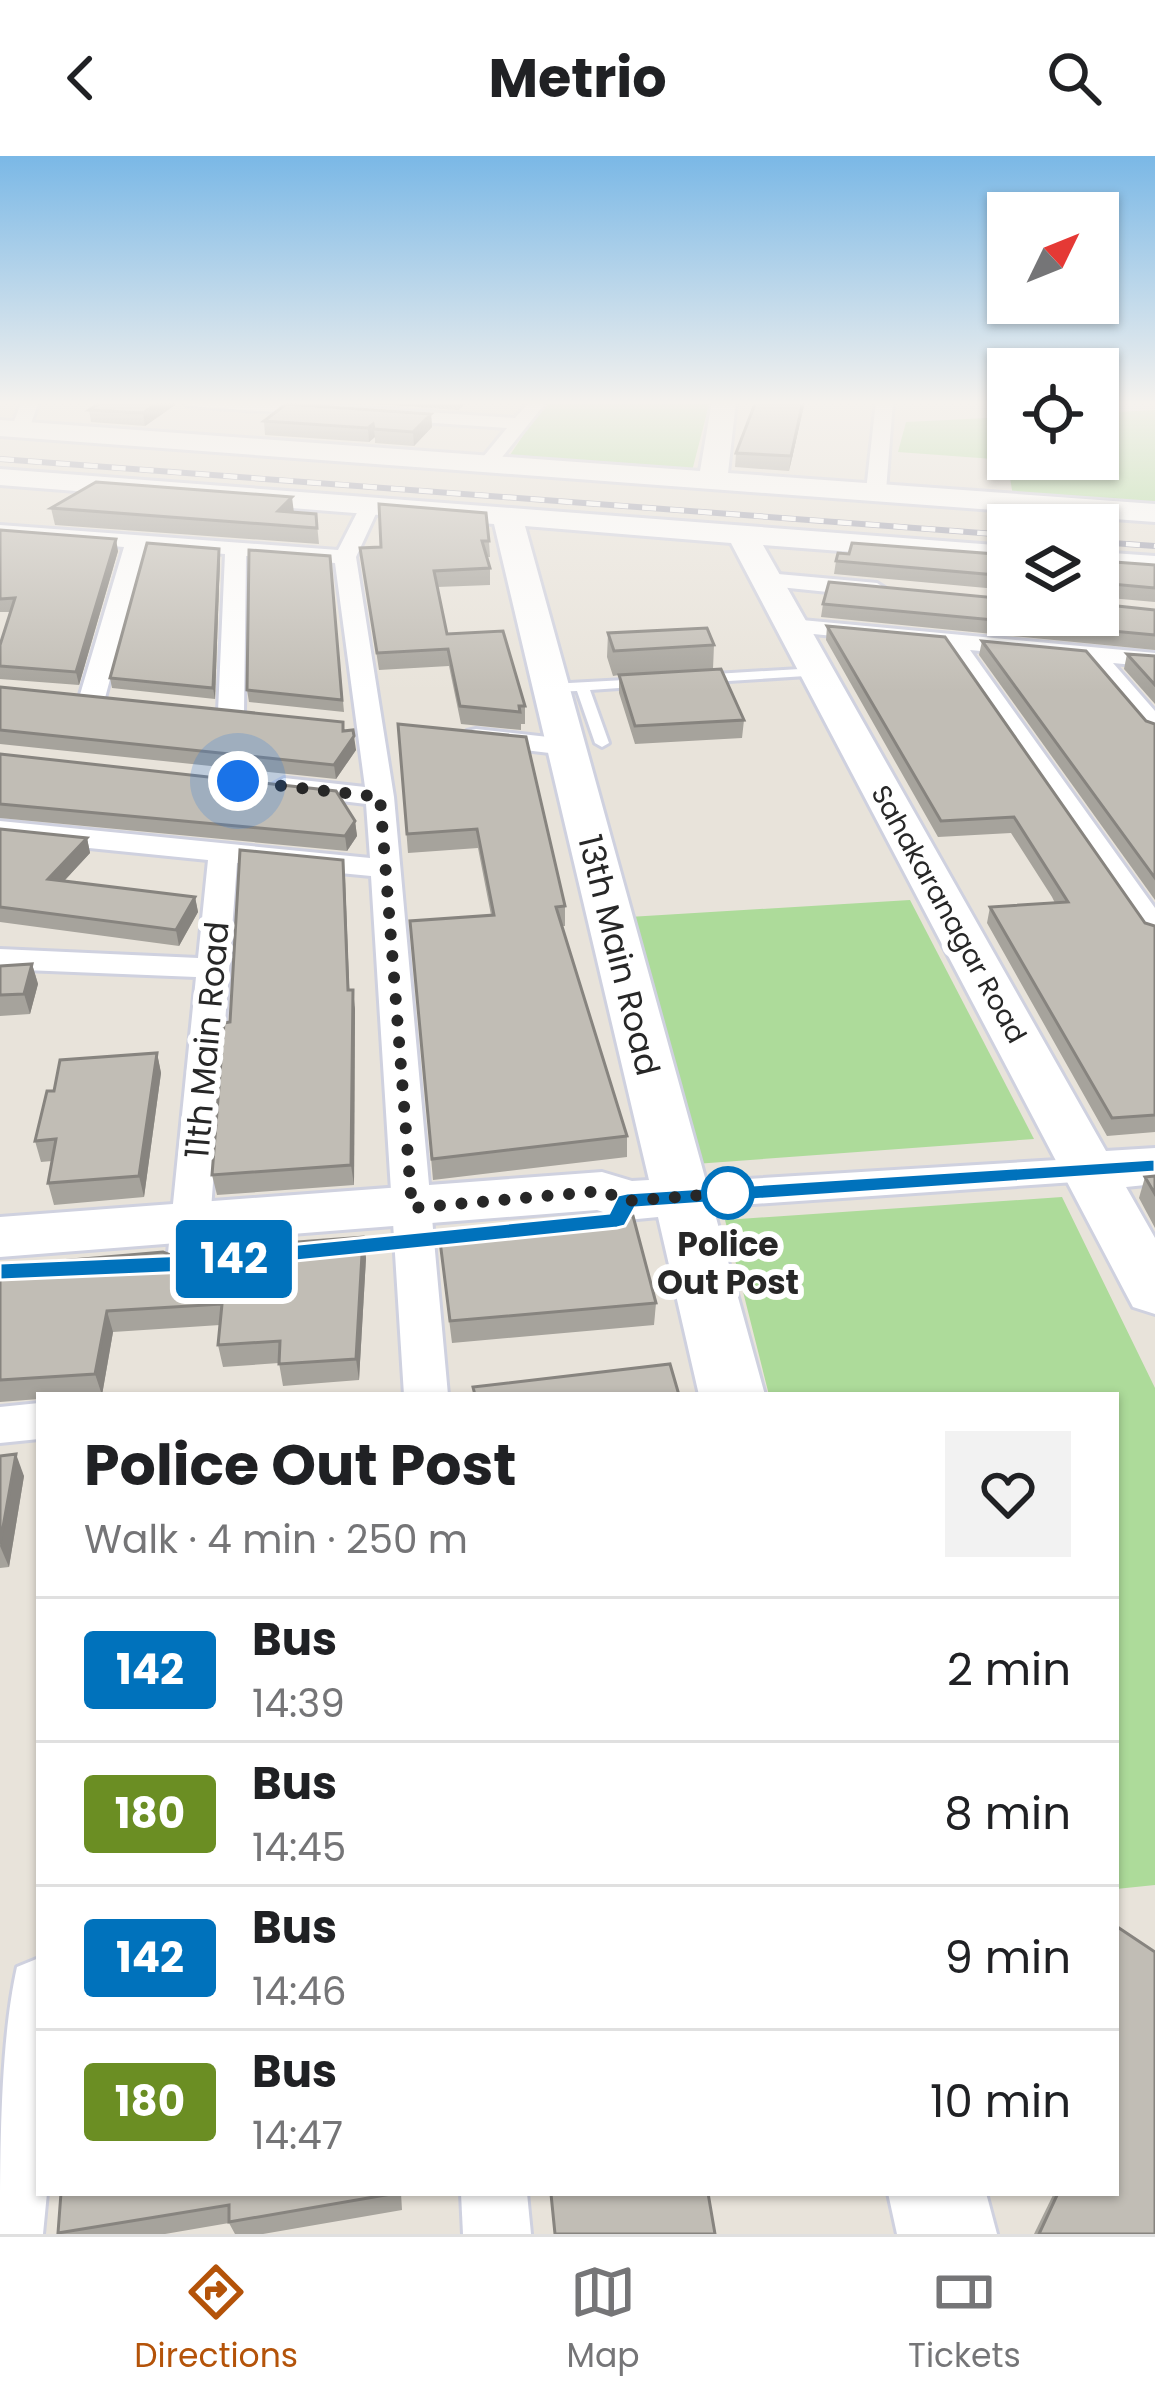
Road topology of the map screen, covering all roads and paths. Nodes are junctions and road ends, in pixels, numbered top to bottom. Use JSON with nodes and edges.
{"nodes":[{"id":1,"x":277,"y":498,"type":"edge"},
{"id":2,"x":973,"y":498,"type":"edge"},
{"id":3,"x":370,"y":505,"type":"junction"},
{"id":4,"x":1155,"y":513,"type":"edge"},
{"id":5,"x":508,"y":515,"type":"junction"},
{"id":6,"x":0,"y":531,"type":"edge"},
{"id":7,"x":742,"y":536,"type":"junction"},
{"id":8,"x":136,"y":542,"type":"junction"},
{"id":9,"x":236,"y":549,"type":"junction"},
{"id":10,"x":987,"y":554,"type":"edge"},
{"id":11,"x":345,"y":557,"type":"junction"},
{"id":12,"x":1119,"y":562,"type":"edge"},
{"id":13,"x":1155,"y":565,"type":"edge"},
{"id":14,"x":767,"y":580,"type":"junction"},
{"id":15,"x":898,"y":591,"type":"edge"},
{"id":16,"x":791,"y":626,"type":"junction"},
{"id":17,"x":952,"y":640,"type":"junction"},
{"id":18,"x":1092,"y":654,"type":"junction"},
{"id":19,"x":1155,"y":660,"type":"edge"},
{"id":20,"x":817,"y":672,"type":"junction"},
{"id":21,"x":676,"y":681,"type":"edge"},
{"id":22,"x":653,"y":682,"type":"edge"},
{"id":23,"x":567,"y":687,"type":"junction"},
{"id":24,"x":92,"y":698,"type":"edge"},
{"id":25,"x":231,"y":712,"type":"edge"},
{"id":26,"x":1155,"y":728,"type":"edge"},
{"id":27,"x":457,"y":736,"type":"edge"},
{"id":28,"x":584,"y":745,"type":"junction"},
{"id":29,"x":261,"y":784,"type":"edge"},
{"id":30,"x":380,"y":797,"type":"junction"},
{"id":31,"x":0,"y":830,"type":"edge"},
{"id":32,"x":223,"y":856,"type":"junction"},
{"id":33,"x":386,"y":869,"type":"junction"},
{"id":34,"x":1155,"y":930,"type":"edge"},
{"id":35,"x":0,"y":959,"type":"edge"},
{"id":36,"x":210,"y":968,"type":"junction"},
{"id":37,"x":1155,"y":1166,"type":"edge"},
{"id":38,"x":1090,"y":1171,"type":"junction"},
{"id":39,"x":654,"y":1199,"type":"junction"},
{"id":40,"x":414,"y":1225,"type":"junction"},
{"id":41,"x":0,"y":1237,"type":"edge"},
{"id":42,"x":190,"y":1243,"type":"junction"},
{"id":43,"x":0,"y":1272,"type":"edge"},
{"id":44,"x":1155,"y":1292,"type":"edge"},
{"id":45,"x":426,"y":1392,"type":"edge"},
{"id":46,"x":731,"y":1392,"type":"edge"},
{"id":47,"x":36,"y":1421,"type":"edge"},
{"id":48,"x":0,"y":1425,"type":"edge"},
{"id":49,"x":36,"y":2014,"type":"edge"},
{"id":50,"x":494,"y":2196,"type":"edge"},
{"id":51,"x":938,"y":2196,"type":"edge"},
{"id":52,"x":9,"y":2234,"type":"edge"},
{"id":53,"x":497,"y":2234,"type":"edge"},
{"id":54,"x":947,"y":2234,"type":"edge"}],
"edges":[{"from":1,"to":3,"type":"street"},
{"from":2,"to":4,"type":"street"},
{"from":3,"to":5,"type":"street"},
{"from":3,"to":11,"type":"street"},
{"from":5,"to":7,"type":"street"},
{"from":5,"to":23,"type":"street","name":"13th Main Road"},
{"from":6,"to":8,"type":"street"},
{"from":7,"to":10,"type":"street"},
{"from":7,"to":14,"type":"street","name":"Sahakaranagar Road"},
{"from":8,"to":9,"type":"street"},
{"from":8,"to":24,"type":"street"},
{"from":9,"to":11,"type":"street"},
{"from":9,"to":25,"type":"street"},
{"from":11,"to":30,"type":"street"},
{"from":12,"to":13,"type":"street"},
{"from":14,"to":15,"type":"street"},
{"from":14,"to":16,"type":"street","name":"Sahakaranagar Road"},
{"from":16,"to":17,"type":"street"},
{"from":16,"to":20,"type":"street","name":"Sahakaranagar Road"},
{"from":17,"to":18,"type":"street"},
{"from":17,"to":34,"type":"street"},
{"from":18,"to":19,"type":"street"},
{"from":18,"to":26,"type":"street"},
{"from":20,"to":21,"type":"lane"},
{"from":20,"to":38,"type":"street","name":"Sahakaranagar Road"},
{"from":22,"to":23,"type":"lane"},
{"from":23,"to":28,"type":"street","name":"13th Main Road"},
{"from":27,"to":28,"type":"street"},
{"from":28,"to":39,"type":"street","name":"13th Main Road"},
{"from":29,"to":30,"type":"street"},
{"from":30,"to":33,"type":"street"},
{"from":31,"to":32,"type":"street"},
{"from":32,"to":33,"type":"street"},
{"from":32,"to":36,"type":"street","name":"11th Main Road"},
{"from":33,"to":40,"type":"street"},
{"from":35,"to":36,"type":"street"},
{"from":36,"to":42,"type":"street","name":"11th Main Road"},
{"from":37,"to":38,"type":"street"},
{"from":38,"to":39,"type":"street"},
{"from":38,"to":44,"type":"street","name":"Sahakaranagar Road"},
{"from":39,"to":40,"type":"street"},
{"from":39,"to":46,"type":"street","name":"13th Main Road"},
{"from":40,"to":42,"type":"street"},
{"from":40,"to":45,"type":"street"},
{"from":41,"to":42,"type":"street"},
{"from":42,"to":43,"type":"street"},
{"from":47,"to":48,"type":"street"},
{"from":49,"to":52,"type":"street"},
{"from":50,"to":53,"type":"street"},
{"from":51,"to":54,"type":"street"}]}
